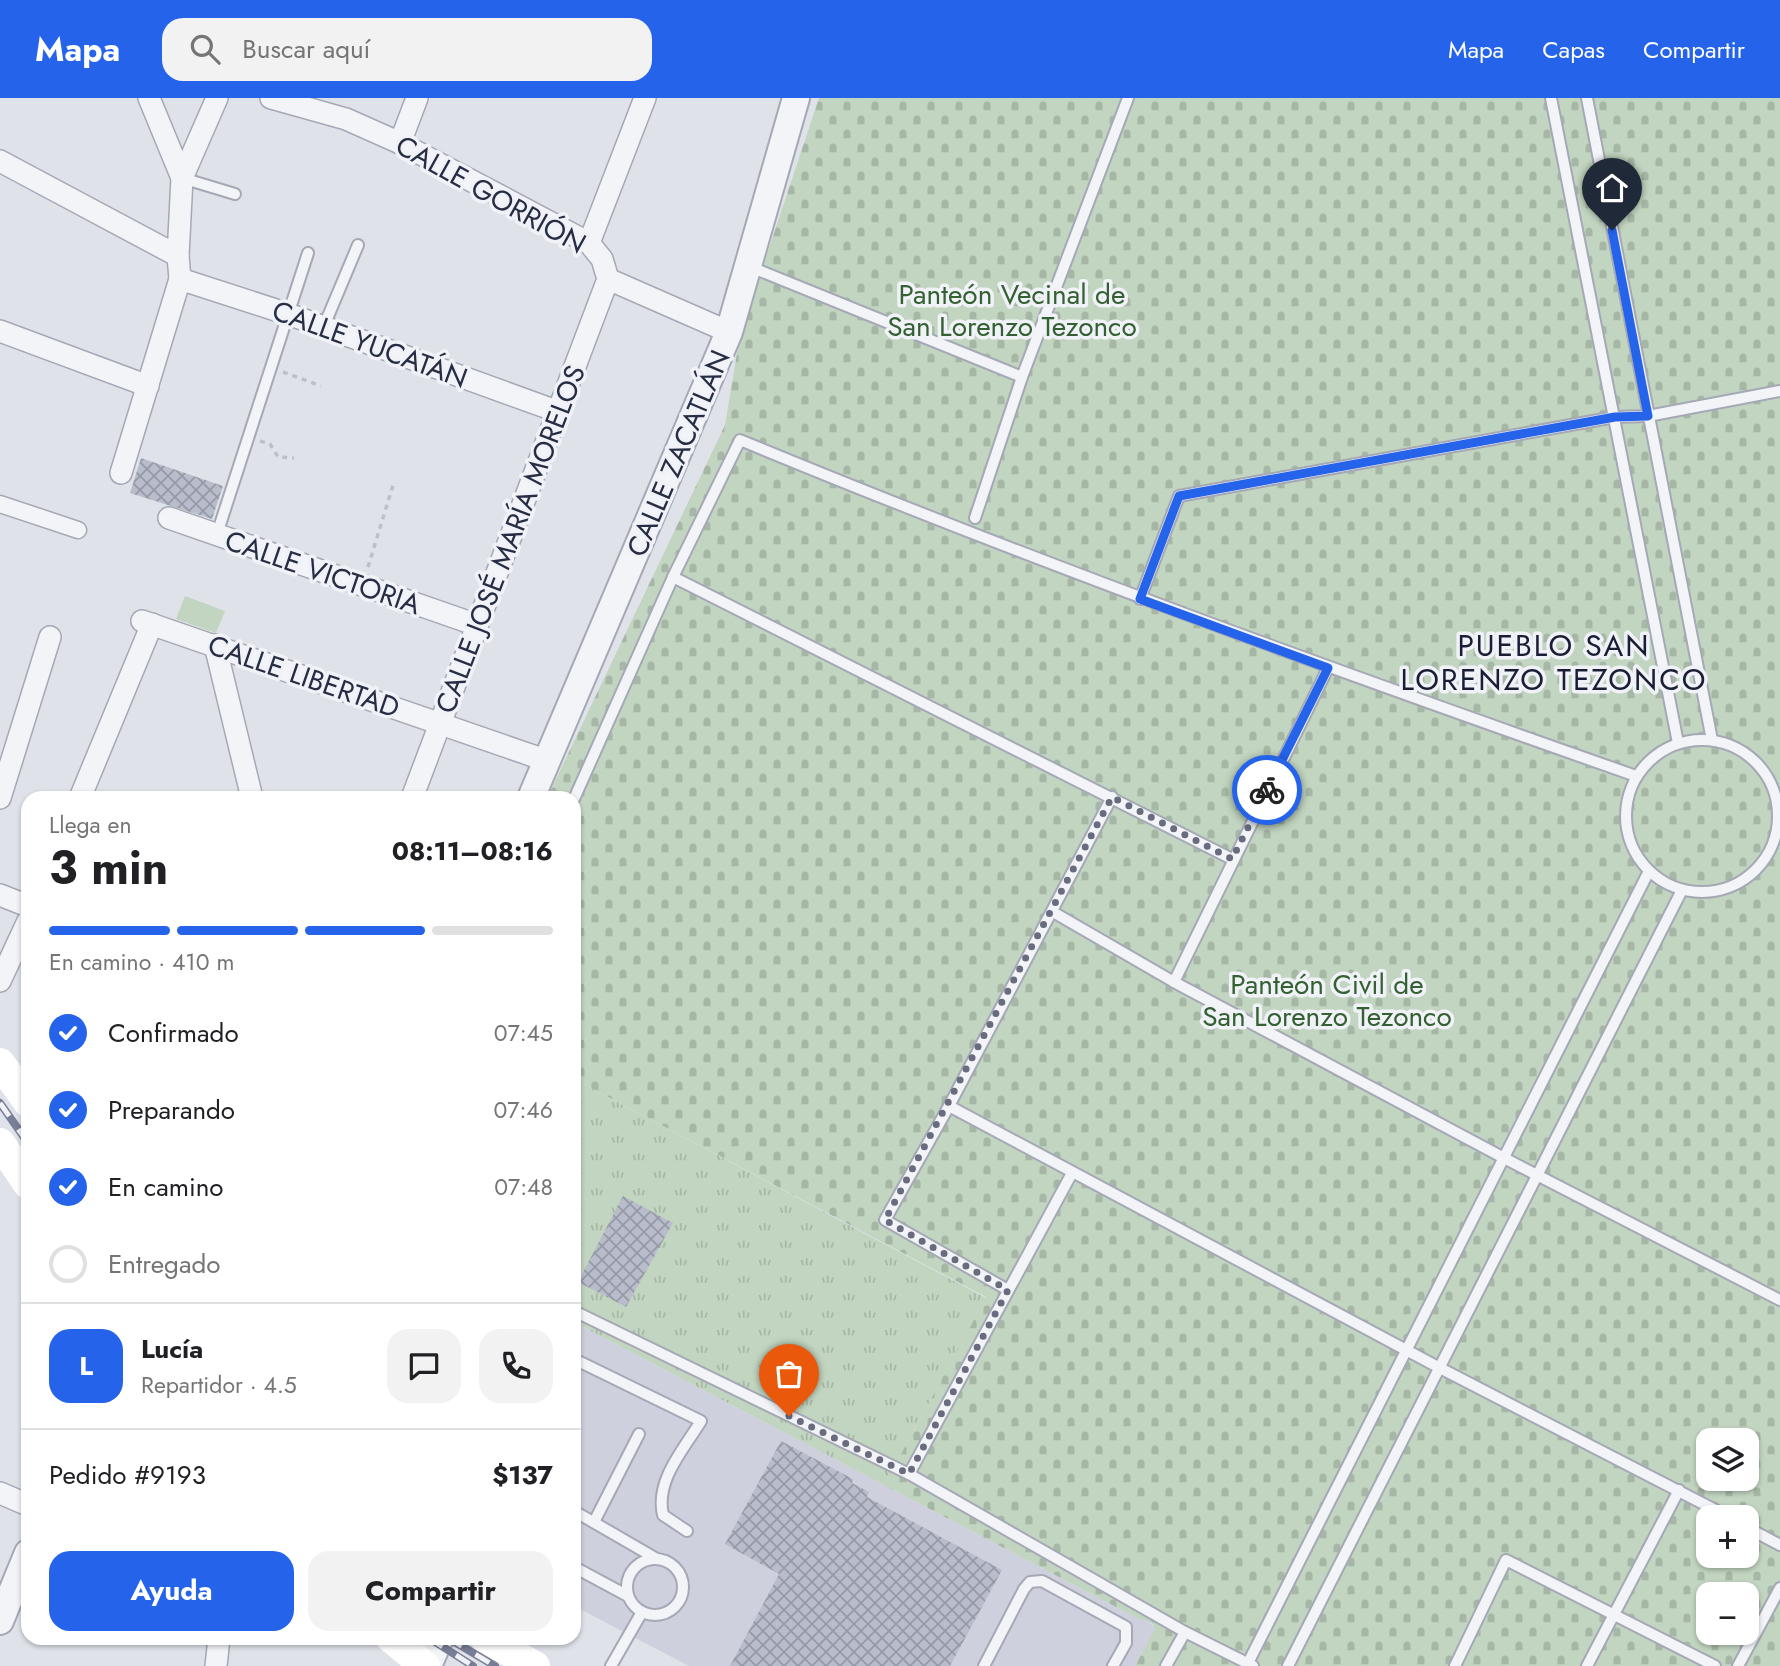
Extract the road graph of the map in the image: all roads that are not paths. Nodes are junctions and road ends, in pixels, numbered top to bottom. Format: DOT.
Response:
graph roads {
  1 [pos="149,98"];
  2 [pos="217,98"];
  3 [pos="271,98"];
  4 [pos="417,98"];
  5 [pos="645,98"];
  6 [pos="796,98"];
  7 [pos="1128,98"];
  8 [pos="1551,98"];
  9 [pos="1587,98"];
  10 [pos="400,143"];
  11 [pos="0,161"];
  12 [pos="182,178"];
  13 [pos="235,194"];
  14 [pos="589,243"];
  15 [pos="358,245"];
  16 [pos="308,253"];
  17 [pos="178,256"];
  18 [pos="748,266"];
  19 [pos="180,279"];
  20 [pos="608,279"];
  21 [pos="288,314"];
  22 [pos="324,326"];
  23 [pos="0,331"];
  24 [pos="729,332"];
  25 [pos="1022,377"];
  26 [pos="148,386"];
  27 [pos="1780,391"];
  28 [pos="559,412"];
  29 [pos="1648,416"];
  30 [pos="1615,417"];
  31 [pos="121,473"];
  32 [pos="0,504"];
  33 [pos="169,518"];
  34 [pos="975,519"];
  35 [pos="78,530"];
  36 [pos="217,534"];
  37 [pos="673,578"];
  38 [pos="1140,599"];
  39 [pos="477,625"];
  40 [pos="50,637"];
  41 [pos="215,645"];
  42 [pos="1328,668"];
  43 [pos="440,723"];
  44 [pos="1712,740"];
  45 [pos="1678,743"];
  46 [pos="545,760"];
  47 [pos="1636,776"];
  48 [pos="1776,782"];
  49 [pos="83,791"];
  50 [pos="250,791"];
  51 [pos="415,791"];
  52 [pos="534,791"];
  53 [pos="578,791"];
  54 [pos="1112,797"];
  55 [pos="0,798"];
  56 [pos="1779,812"];
  57 [pos="1777,842"];
  58 [pos="1232,859"];
  59 [pos="1649,871"];
  60 [pos="1682,890"];
  61 [pos="0,895"];
  62 [pos="21,903"];
  63 [pos="1053,912"];
  64 [pos="21,936"];
  65 [pos="0,981"];
  66 [pos="1174,982"];
  67 [pos="0,1063"];
  68 [pos="21,1092"];
  69 [pos="949,1105"];
  70 [pos="0,1143"];
  71 [pos="1504,1158"];
  72 [pos="1072,1173"];
  73 [pos="21,1174"];
  74 [pos="1538,1174"];
  75 [pos="1008,1290"];
  76 [pos="1780,1300"];
  77 [pos="581,1314"];
  78 [pos="1407,1349"];
  79 [pos="581,1362"];
  80 [pos="1438,1367"];
  81 [pos="639,1434"];
  82 [pos="909,1474"];
  83 [pos="1679,1490"];
  84 [pos="0,1493"];
  85 [pos="21,1502"];
  86 [pos="1706,1505"];
  87 [pos="581,1515"];
  88 [pos="594,1522"];
  89 [pos="687,1531"];
  90 [pos="1759,1534"];
  91 [pos="1780,1545"];
  92 [pos="657,1559"];
  93 [pos="21,1570"];
  94 [pos="581,1571"];
  95 [pos="1780,1588"];
  96 [pos="628,1595"];
  97 [pos="642,1612"];
  98 [pos="1615,1614"];
  99 [pos="0,1621"];
  100 [pos="1185,1632"];
  101 [pos="218,1645"];
  102 [pos="400,1645"];
  103 [pos="436,1645"];
  104 [pos="498,1645"];
  105 [pos="1250,1665"];
  106 [pos="216,1666"];
  107 [pos="426,1666"];
  108 [pos="535,1666"];
  109 [pos="611,1666"];
  110 [pos="984,1666"];
  111 [pos="1113,1666"];
  112 [pos="1166,1666"];
  113 [pos="1288,1666"];
  114 [pos="1455,1666"];
  115 [pos="1587,1666"];
  116 [pos="1715,1666"];
  117 [pos="1738,1666"];
  1 -- 12 [label="street"];
  2 -- 12 [label="street"];
  3 -- 10 [label="street, CALLE GORRIÓN"];
  4 -- 10 [label="street"];
  5 -- 14 [label="street"];
  6 -- 18 [label="street, CALLE ZACATLÁN"];
  7 -- 25 [label="lane"];
  8 -- 30 [label="lane"];
  9 -- 29 [label="lane"];
  10 -- 14 [label="street, CALLE GORRIÓN"];
  11 -- 17 [label="street"];
  12 -- 13 [label="lane"];
  12 -- 17 [label="street"];
  14 -- 20 [label="street, CALLE GORRIÓN"];
  15 -- 22 [label="lane"];
  16 -- 21 [label="lane"];
  17 -- 19 [label="street"];
  18 -- 24 [label="street, CALLE ZACATLÁN"];
  18 -- 25 [label="lane"];
  19 -- 21 [label="street, CALLE YUCATÁN"];
  19 -- 26 [label="street"];
  20 -- 24 [label="street, CALLE GORRIÓN"];
  20 -- 28 [label="street, CALLE JOSÉ MARÍA MORELOS"];
  21 -- 22 [label="street, CALLE YUCATÁN"];
  21 -- 36 [label="lane"];
  22 -- 28 [label="street, CALLE YUCATÁN"];
  23 -- 26 [label="street"];
  24 -- 46 [label="street, CALLE ZACATLÁN"];
  25 -- 34 [label="lane"];
  26 -- 31 [label="street"];
  27 -- 29 [label="lane"];
  28 -- 39 [label="street, CALLE JOSÉ MARÍA MORELOS"];
  29 -- 30 [label="lane"];
  29 -- 44 [label="lane"];
  30 -- 38 [label="lane"];
  30 -- 45 [label="lane"];
  32 -- 35 [label="street"];
  33 -- 36 [label="street, CALLE VICTORIA"];
  36 -- 39 [label="street, CALLE VICTORIA"];
  37 -- 38 [label="lane"];
  37 -- 53 [label="lane"];
  37 -- 54 [label="lane"];
  38 -- 42 [label="lane"];
  39 -- 43 [label="street, CALLE JOSÉ MARÍA MORELOS"];
  40 -- 55 [label="street"];
  41 -- 43 [label="street, CALLE LIBERTAD"];
  41 -- 49 [label="street, CALLE LIBERTAD"];
  41 -- 50 [label="street"];
  42 -- 47 [label="lane"];
  42 -- 58 [label="lane"];
  43 -- 46 [label="street, CALLE LIBERTAD"];
  43 -- 51 [label="street, CALLE JOSÉ MARÍA MORELOS"];
  44 -- 45 [label="lane"];
  44 -- 48 [label="lane"];
  45 -- 47 [label="lane"];
  46 -- 52 [label="street, CALLE ZACATLÁN"];
  47 -- 59 [label="lane"];
  48 -- 56 [label="lane"];
  54 -- 58 [label="lane"];
  54 -- 63 [label="lane"];
  56 -- 57 [label="lane"];
  57 -- 60 [label="lane"];
  58 -- 66 [label="lane"];
  59 -- 60 [label="lane"];
  59 -- 71 [label="lane"];
  60 -- 74 [label="lane"];
  61 -- 62 [label="street"];
  63 -- 66 [label="lane"];
  63 -- 69 [label="lane"];
  64 -- 65 [label="street"];
  66 -- 71 [label="lane"];
  67 -- 68 [label="main road"];
  69 -- 72 [label="lane"];
  69 -- 75 [label="lane"];
  70 -- 73 [label="main road"];
  71 -- 74 [label="lane"];
  71 -- 78 [label="lane"];
  72 -- 75 [label="lane"];
  72 -- 78 [label="lane"];
  74 -- 76 [label="lane"];
  74 -- 80 [label="lane"];
  75 -- 82 [label="lane"];
  77 -- 82 [label="lane"];
  78 -- 80 [label="lane"];
  78 -- 105 [label="lane"];
  79 -- 89 [label="lane"];
  80 -- 83 [label="lane"];
  80 -- 113 [label="lane"];
  81 -- 88 [label="lane"];
  82 -- 100 [label="lane"];
  83 -- 86 [label="lane"];
  83 -- 98 [label="lane"];
  84 -- 85 [label="street"];
  87 -- 88 [label="lane"];
  88 -- 92 [label="lane"];
  90 -- 91 [label="lane"];
  92 -- 96 [label="lane"];
  92 -- 97 [label="lane"];
  93 -- 99 [label="street"];
  94 -- 96 [label="lane"];
  95 -- 117 [label="lane"];
  96 -- 97 [label="lane"];
  97 -- 109 [label="lane"];
  98 -- 114 [label="lane"];
  98 -- 115 [label="lane"];
  98 -- 116 [label="lane"];
  100 -- 105 [label="lane"];
  100 -- 112 [label="lane"];
  101 -- 106 [label="street"];
  102 -- 107 [label="main road"];
  103 -- 107 [label="street"];
  104 -- 108 [label="main road"];
  110 -- 111 [label="lane"];
}
